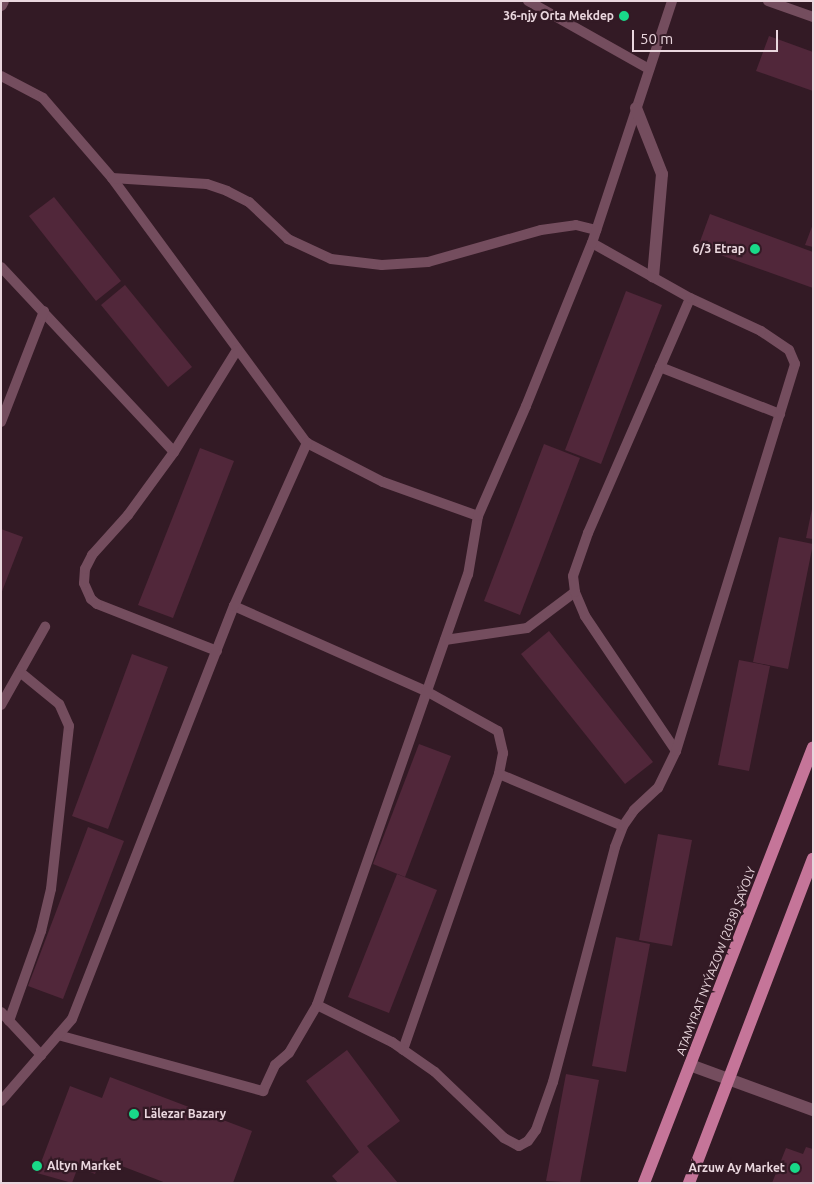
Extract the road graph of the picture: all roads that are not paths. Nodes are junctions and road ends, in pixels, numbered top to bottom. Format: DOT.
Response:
graph roads {
  1 [pos="528,1"];
  2 [pos="672,1"];
  3 [pos="768,1"];
  4 [pos="789,5"];
  5 [pos="813,17"];
  6 [pos="649,69"];
  7 [pos="1,76"];
  8 [pos="636,108"];
  9 [pos="112,178"];
  10 [pos="596,230"];
  11 [pos="592,243"];
  12 [pos="1,267"];
  13 [pos="653,277"];
  14 [pos="690,298"];
  15 [pos="44,311"];
  16 [pos="237,350"];
  17 [pos="660,367"];
  18 [pos="780,414"];
  19 [pos="1,422"];
  20 [pos="307,443"];
  21 [pos="174,452"];
  22 [pos="478,516"];
  23 [pos="575,592"];
  24 [pos="234,606"];
  25 [pos="45,627"];
  26 [pos="445,640"];
  27 [pos="217,651"];
  28 [pos="20,672"];
  29 [pos="426,691"];
  30 [pos="1,705"];
  31 [pos="813,748"];
  32 [pos="676,751"];
  33 [pos="499,774"];
  34 [pos="623,826"];
  35 [pos="813,858"];
  36 [pos="317,1005"];
  37 [pos="1,1012"];
  38 [pos="8,1021"];
  39 [pos="58,1035"];
  40 [pos="403,1050"];
  41 [pos="41,1055"];
  42 [pos="690,1065"];
  43 [pos="729,1079"];
  44 [pos="1,1100"];
  45 [pos="813,1110"];
  46 [pos="634,1183"];
  47 [pos="644,1183"];
  48 [pos="689,1183"];
  1 -- 6 [label="lane"];
  2 -- 6 [label="lane"];
  3 -- 4 [label="lane"];
  4 -- 5 [label="lane"];
  6 -- 8 [label="lane"];
  7 -- 9 [label="lane"];
  8 -- 10 [label="lane"];
  8 -- 13 [label="street"];
  9 -- 10 [label="lane"];
  9 -- 16 [label="lane"];
  10 -- 11 [label="lane"];
  11 -- 13 [label="lane"];
  11 -- 22 [label="lane"];
  12 -- 15 [label="lane"];
  13 -- 14 [label="lane"];
  14 -- 17 [label="lane"];
  14 -- 18 [label="lane"];
  15 -- 19 [label="lane"];
  15 -- 21 [label="lane"];
  16 -- 20 [label="lane"];
  16 -- 21 [label="lane"];
  17 -- 18 [label="lane"];
  17 -- 23 [label="lane"];
  18 -- 32 [label="lane"];
  20 -- 22 [label="lane"];
  20 -- 24 [label="lane"];
  21 -- 27 [label="lane"];
  22 -- 26 [label="lane"];
  23 -- 26 [label="lane"];
  23 -- 32 [label="lane"];
  24 -- 27 [label="lane"];
  24 -- 29 [label="lane"];
  25 -- 28 [label="lane"];
  26 -- 29 [label="lane"];
  27 -- 39 [label="lane"];
  28 -- 30 [label="lane"];
  28 -- 38 [label="lane"];
  29 -- 33 [label="lane"];
  29 -- 36 [label="lane"];
  31 -- 42 [label="main road, ATAMYRAT NYÝAZOW (2038) ŞAÝOLY"];
  32 -- 34 [label="lane"];
  33 -- 34 [label="lane"];
  33 -- 40 [label="lane"];
  34 -- 40 [label="lane"];
  35 -- 43 [label="main road"];
  36 -- 39 [label="lane"];
  36 -- 40 [label="lane"];
  37 -- 38 [label="lane"];
  38 -- 41 [label="lane"];
  39 -- 41 [label="lane"];
  41 -- 44 [label="lane"];
  42 -- 43 [label="street"];
  42 -- 46 [label="main road"];
  42 -- 47 [label="main road, ATAMYRAT NYÝAZOW (2038) ŞAÝOLY"];
  43 -- 45 [label="street"];
  43 -- 48 [label="main road"];
}
